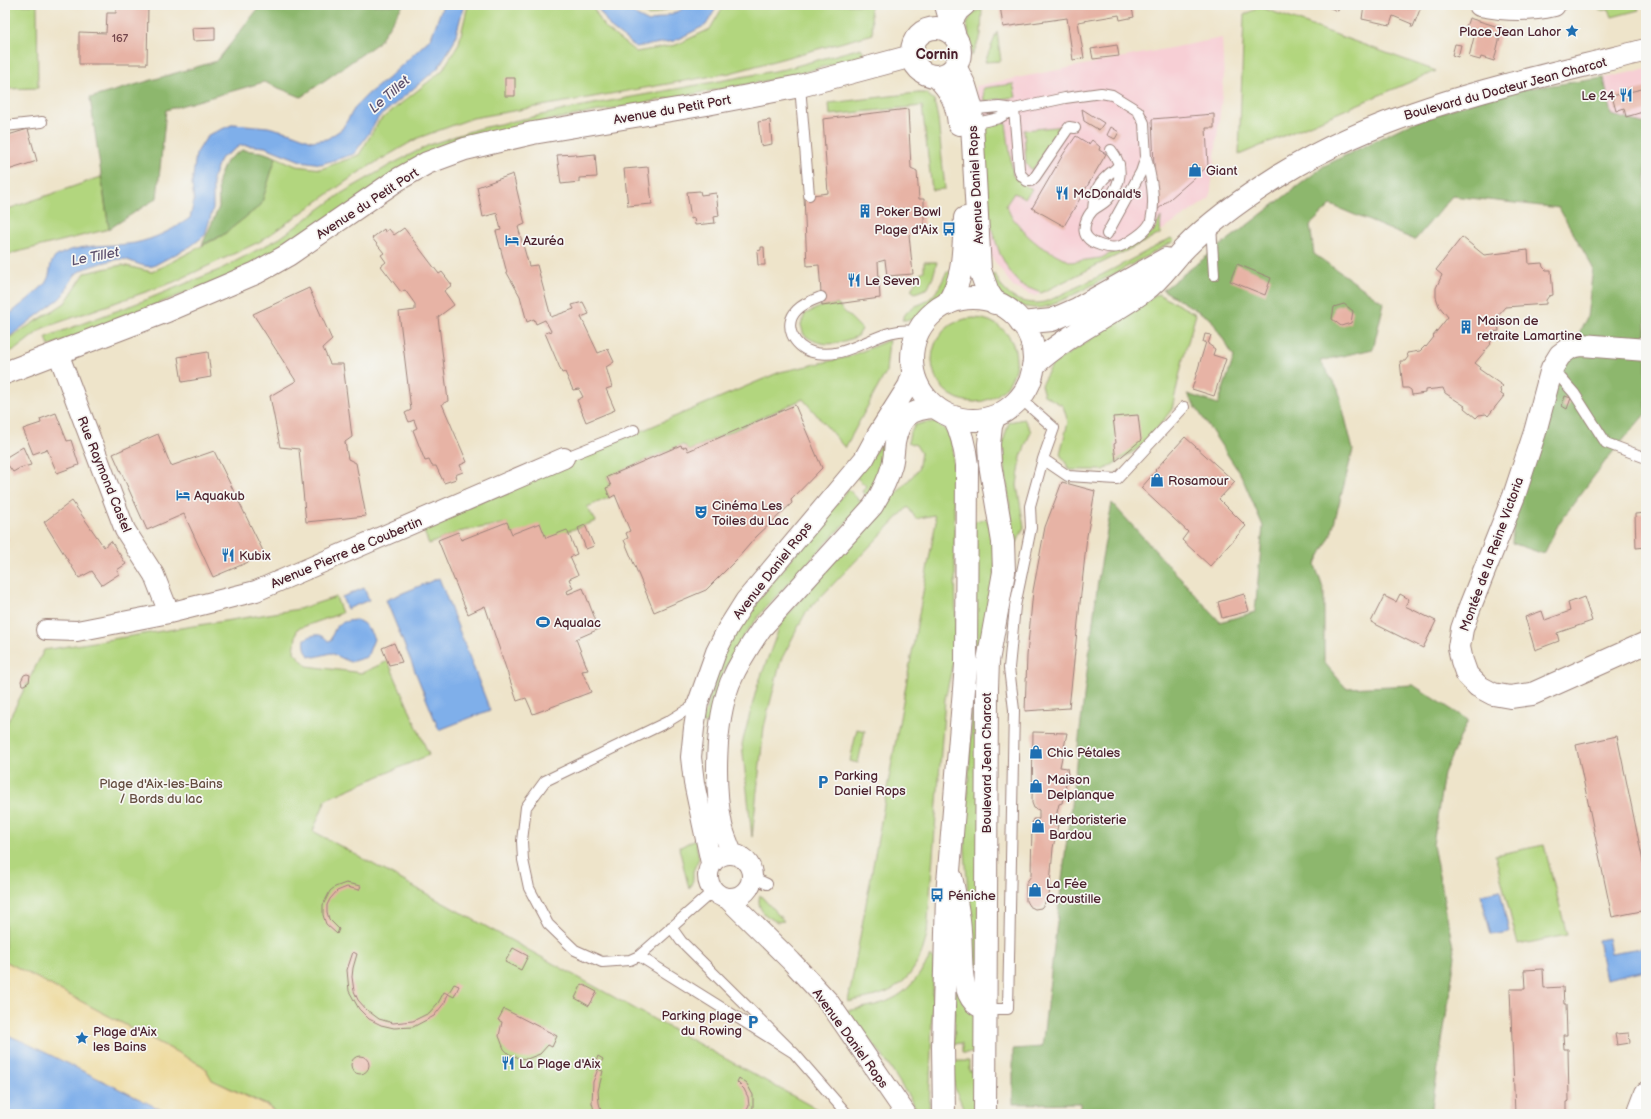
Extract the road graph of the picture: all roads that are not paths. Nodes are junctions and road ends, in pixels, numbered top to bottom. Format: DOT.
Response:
graph roads {
  1 [pos="936,5"];
  2 [pos="964,5"];
  3 [pos="1480,5"];
  4 [pos="1554,5"];
  5 [pos="950,22"];
  6 [pos="924,31"];
  7 [pos="1646,50"];
  8 [pos="912,56"];
  9 [pos="955,66"];
  10 [pos="936,76"];
  11 [pos="800,86"];
  12 [pos="970,106"];
  13 [pos="1014,110"];
  14 [pos="42,122"];
  15 [pos="5,126"];
  16 [pos="971,127"];
  17 [pos="1075,128"];
  18 [pos="1111,150"];
  19 [pos="1146,157"];
  20 [pos="1119,164"];
  21 [pos="809,195"];
  22 [pos="1092,210"];
  23 [pos="1212,225"];
  24 [pos="1107,234"];
  25 [pos="1184,248"];
  26 [pos="1214,275"];
  27 [pos="821,297"];
  28 [pos="995,303"];
  29 [pos="947,304"];
  30 [pos="1021,323"];
  31 [pos="918,332"];
  32 [pos="1646,350"];
  33 [pos="58,352"];
  34 [pos="1033,366"];
  35 [pos="1552,368"];
  36 [pos="913,372"];
  37 [pos="5,373"];
  38 [pos="1020,398"];
  39 [pos="1184,406"];
  40 [pos="945,413"];
  41 [pos="995,416"];
  42 [pos="634,430"];
  43 [pos="564,458"];
  44 [pos="1646,458"];
  45 [pos="1043,459"];
  46 [pos="169,613"];
  47 [pos="46,630"];
  48 [pos="1646,643"];
  49 [pos="698,703"];
  50 [pos="732,854"];
  51 [pos="711,864"];
  52 [pos="949,867"];
  53 [pos="720,894"];
  54 [pos="670,927"];
  55 [pos="634,958"];
  56 [pos="984,1009"];
  57 [pos="794,1053"];
  58 [pos="943,1085"];
  59 [pos="1646,1093"];
  60 [pos="905,1113"];
  61 [pos="847,1114"];
  62 [pos="944,1114"];
  63 [pos="956,1114"];
  64 [pos="985,1114"];
  65 [pos="1638,1114"];
  1 -- 6 [label="main road"];
  2 -- 5 [label="main road"];
  3 -- 4 [label="main road"];
  5 -- 6 [label="main road"];
  5 -- 9 [label="main road"];
  6 -- 8 [label="main road"];
  7 -- 23 [label="main road, Boulevard du Docteur Jean Charcot"];
  8 -- 10 [label="main road"];
  8 -- 11 [label="main road, Avenue du Petit Port"];
  9 -- 10 [label="main road"];
  9 -- 12 [label="main road, Avenue Daniel Rops"];
  10 -- 29 [label="main road"];
  11 -- 21 [label="lane"];
  11 -- 33 [label="main road, Avenue du Petit Port"];
  12 -- 13 [label="lane"];
  12 -- 16 [label="main road, Avenue Daniel Rops"];
  13 -- 16 [label="lane"];
  13 -- 17 [label="lane"];
  13 -- 19 [label="lane"];
  14 -- 15 [label="lane"];
  16 -- 28 [label="main road, Avenue Daniel Rops"];
  18 -- 20 [label="lane"];
  19 -- 22 [label="lane"];
  19 -- 24 [label="lane"];
  20 -- 22 [label="lane"];
  20 -- 22 [label="lane"];
  23 -- 25 [label="main road, Boulevard du Docteur Jean Charcot"];
  23 -- 26 [label="lane"];
  25 -- 30 [label="main road, Boulevard du Docteur Jean Charcot"];
  25 -- 34 [label="main road, Boulevard du Docteur Jean Charcot"];
  27 -- 31 [label="lane"];
  28 -- 29 [label="main road"];
  28 -- 30 [label="main road"];
  29 -- 31 [label="main road"];
  30 -- 34 [label="main road"];
  31 -- 36 [label="main road"];
  32 -- 35 [label="main road, Montée de la Reine Victoria"];
  33 -- 37 [label="main road, Avenue du Petit Port"];
  33 -- 46 [label="street, Rue Raymond Castel"];
  34 -- 38 [label="main road"];
  35 -- 44 [label="lane"];
  35 -- 48 [label="main road, Montée de la Reine Victoria"];
  36 -- 40 [label="main road"];
  36 -- 49 [label="street, Avenue Daniel Rops"];
  38 -- 41 [label="main road"];
  38 -- 45 [label="lane"];
  39 -- 45 [label="lane"];
  40 -- 41 [label="main road"];
  40 -- 50 [label="street"];
  40 -- 52 [label="main road, Boulevard Jean Charcot"];
  41 -- 56 [label="main road, Boulevard Jean Charcot"];
  42 -- 43 [label="lane, Avenue Pierre de Coubertin"];
  43 -- 46 [label="street, Avenue Pierre de Coubertin"];
  45 -- 56 [label="lane"];
  46 -- 47 [label="street, Avenue Pierre de Coubertin"];
  49 -- 51 [label="street, Avenue Daniel Rops"];
  49 -- 55 [label="lane"];
  50 -- 51 [label="street"];
  50 -- 53 [label="street"];
  51 -- 53 [label="street"];
  52 -- 56 [label="street"];
  52 -- 58 [label="main road, Boulevard Jean Charcot"];
  53 -- 54 [label="lane"];
  53 -- 60 [label="street, Avenue Daniel Rops"];
  54 -- 55 [label="lane"];
  54 -- 57 [label="lane"];
  55 -- 57 [label="lane"];
  56 -- 64 [label="main road, Boulevard Jean Charcot"];
  57 -- 61 [label="lane"];
  58 -- 62 [label="main road, Boulevard Jean Charcot"];
  58 -- 63 [label="street"];
  59 -- 65 [label="main road"];
}
